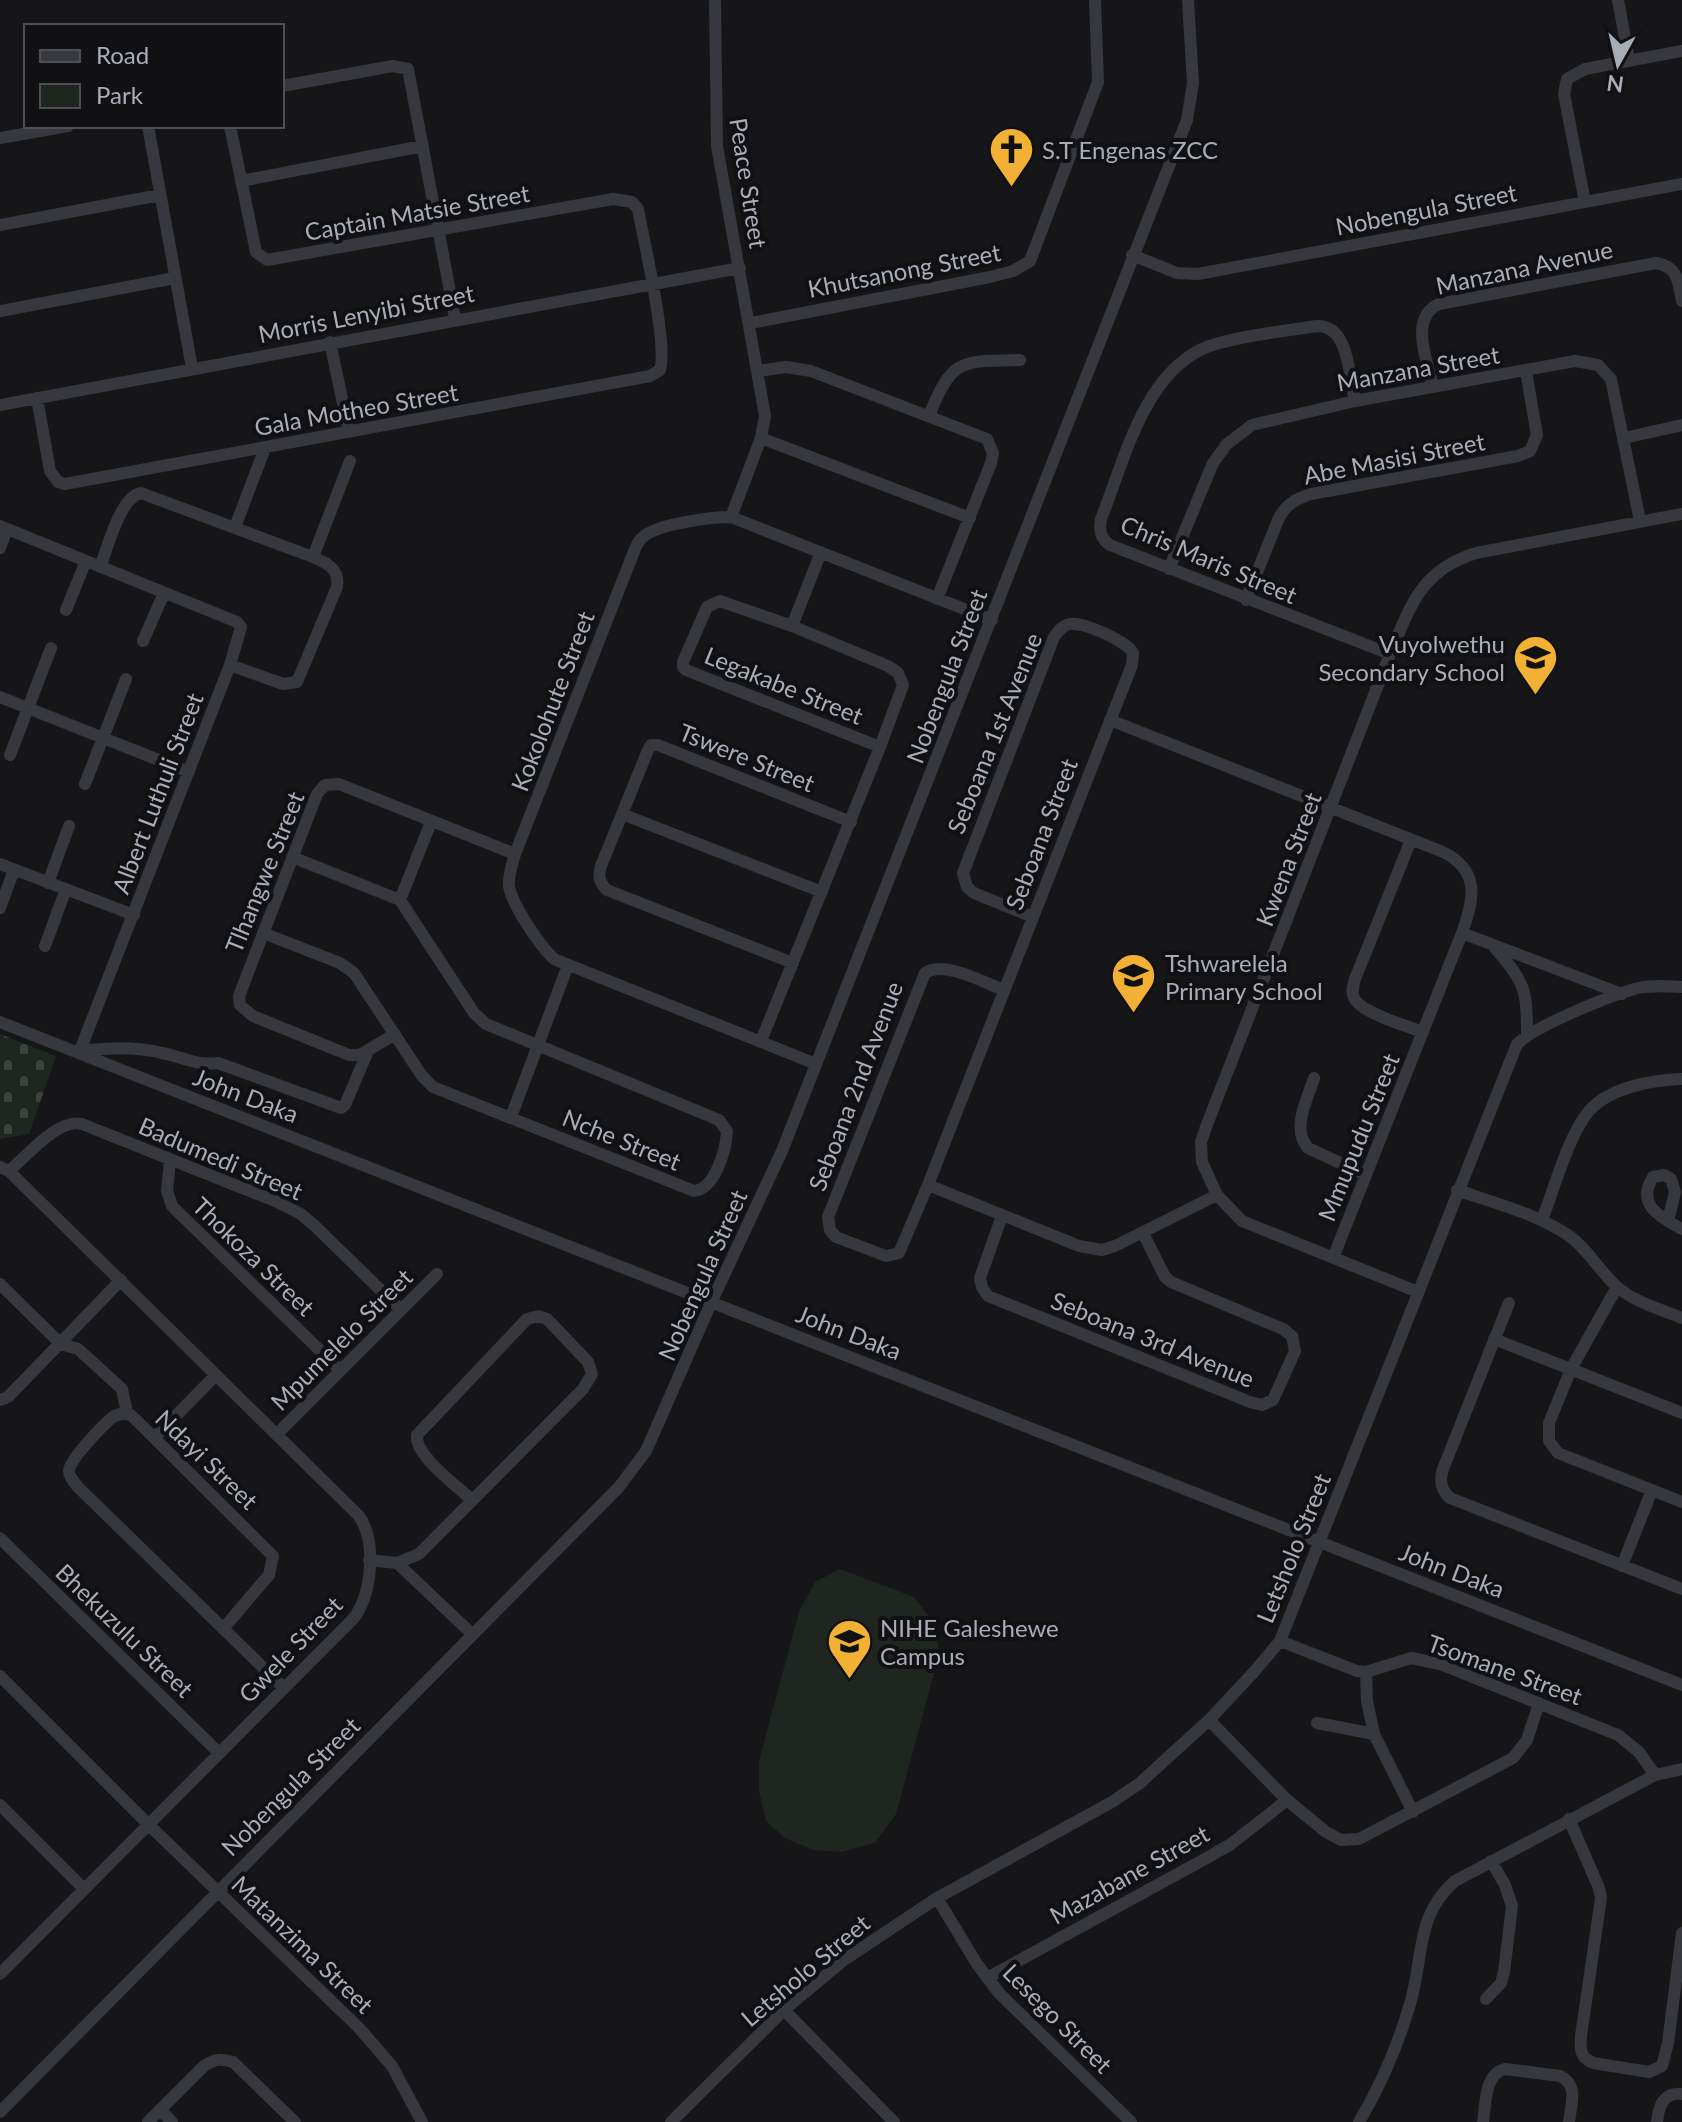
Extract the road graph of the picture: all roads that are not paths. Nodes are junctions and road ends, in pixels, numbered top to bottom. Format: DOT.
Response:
graph roads {
  1 [pos="715,0"];
  2 [pos="1095,0"];
  3 [pos="1188,0"];
  4 [pos="1618,0"];
  5 [pos="1682,51"];
  6 [pos="1629,60"];
  7 [pos="284,86"];
  8 [pos="57,128"];
  9 [pos="148,128"];
  10 [pos="230,128"];
  11 [pos="0,138"];
  12 [pos="423,146"];
  13 [pos="241,181"];
  14 [pos="1682,184"];
  15 [pos="160,195"];
  16 [pos="1585,202"];
  17 [pos="0,225"];
  18 [pos="440,232"];
  19 [pos="1132,255"];
  20 [pos="740,268"];
  21 [pos="175,278"];
  22 [pos="651,284"];
  23 [pos="1682,301"];
  24 [pos="0,311"];
  25 [pos="455,318"];
  26 [pos="751,323"];
  27 [pos="330,342"];
  28 [pos="1020,360"];
  29 [pos="192,368"];
  30 [pos="758,371"];
  31 [pos="1526,371"];
  32 [pos="1433,387"];
  33 [pos="37,398"];
  34 [pos="1355,401"];
  35 [pos="0,405"];
  36 [pos="929,416"];
  37 [pos="1682,425"];
  38 [pos="349,432"];
  39 [pos="761,438"];
  40 [pos="1624,438"];
  41 [pos="265,448"];
  42 [pos="350,461"];
  43 [pos="1682,514"];
  44 [pos="731,517"];
  45 [pos="970,518"];
  46 [pos="1640,521"];
  47 [pos="235,527"];
  48 [pos="4,528"];
  49 [pos="0,548"];
  50 [pos="821,552"];
  51 [pos="313,557"];
  52 [pos="86,561"];
  53 [pos="100,567"];
  54 [pos="1169,569"];
  55 [pos="164,593"];
  56 [pos="937,599"];
  57 [pos="1246,600"];
  58 [pos="66,610"];
  59 [pos="992,620"];
  60 [pos="792,626"];
  61 [pos="143,641"];
  62 [pos="51,648"];
  63 [pos="1390,654"];
  64 [pos="230,665"];
  65 [pos="126,679"];
  66 [pos="0,697"];
  67 [pos="28,708"];
  68 [pos="1110,720"];
  69 [pos="102,738"];
  70 [pos="880,747"];
  71 [pos="10,755"];
  72 [pos="189,772"];
  73 [pos="85,784"];
  74 [pos="1331,808"];
  75 [pos="622,814"];
  76 [pos="431,822"];
  77 [pos="851,822"];
  78 [pos="69,826"];
  79 [pos="1411,840"];
  80 [pos="515,854"];
  81 [pos="292,857"];
  82 [pos="0,864"];
  83 [pos="14,870"];
  84 [pos="48,883"];
  85 [pos="66,889"];
  86 [pos="822,892"];
  87 [pos="400,900"];
  88 [pos="0,908"];
  89 [pos="134,915"];
  90 [pos="1033,917"];
  91 [pos="263,933"];
  92 [pos="1462,933"];
  93 [pos="1492,944"];
  94 [pos="45,946"];
  95 [pos="793,963"];
  96 [pos="568,965"];
  97 [pos="1682,987"];
  98 [pos="1004,990"];
  99 [pos="1622,994"];
  100 [pos="0,1022"];
  101 [pos="1423,1032"];
  102 [pos="395,1034"];
  103 [pos="1527,1035"];
  104 [pos="761,1041"];
  105 [pos="538,1046"];
  106 [pos="368,1051"];
  107 [pos="79,1052"];
  108 [pos="816,1064"];
  109 [pos="1314,1078"];
  110 [pos="1682,1079"];
  111 [pos="511,1117"];
  112 [pos="170,1160"];
  113 [pos="5,1169"];
  114 [pos="1366,1175"];
  115 [pos="928,1185"];
  116 [pos="1457,1190"];
  117 [pos="1217,1195"];
  118 [pos="1002,1216"];
  119 [pos="1542,1220"];
  120 [pos="1668,1221"];
  121 [pos="1682,1229"];
  122 [pos="1143,1233"];
  123 [pos="893,1256"];
  124 [pos="1333,1258"];
  125 [pos="437,1274"];
  126 [pos="121,1280"];
  127 [pos="0,1284"];
  128 [pos="1617,1287"];
  129 [pos="1418,1292"];
  130 [pos="711,1303"];
  131 [pos="1509,1303"];
  132 [pos="401,1310"];
  133 [pos="1682,1318"];
  134 [pos="1494,1339"];
  135 [pos="61,1344"];
  136 [pos="1571,1369"];
  137 [pos="340,1370"];
  138 [pos="216,1375"];
  139 [pos="0,1400"];
  140 [pos="127,1413"];
  141 [pos="1682,1413"];
  142 [pos="277,1434"];
  143 [pos="155,1437"];
  144 [pos="1652,1490"];
  145 [pos="472,1500"];
  146 [pos="1682,1502"];
  147 [pos="0,1538"];
  148 [pos="1319,1542"];
  149 [pos="369,1560"];
  150 [pos="397,1563"];
  151 [pos="1622,1566"];
  152 [pos="1682,1589"];
  153 [pos="223,1629"];
  154 [pos="471,1633"];
  155 [pos="1280,1641"];
  156 [pos="1366,1672"];
  157 [pos="0,1676"];
  158 [pos="1682,1685"];
  159 [pos="283,1687"];
  160 [pos="1539,1703"];
  161 [pos="1209,1720"];
  162 [pos="1317,1723"];
  163 [pos="1374,1734"];
  164 [pos="219,1753"];
  165 [pos="1682,1769"];
  166 [pos="1655,1775"];
  167 [pos="1287,1800"];
  168 [pos="0,1805"];
  169 [pos="1413,1812"];
  170 [pos="1569,1819"];
  171 [pos="149,1825"];
  172 [pos="1491,1861"];
  173 [pos="84,1889"];
  174 [pos="217,1891"];
  175 [pos="937,1898"];
  176 [pos="1682,1933"];
  177 [pos="0,1974"];
  178 [pos="987,1978"];
  179 [pos="1486,1999"];
  180 [pos="784,2010"];
  181 [pos="1682,2094"];
  182 [pos="160,2110"];
  183 [pos="0,2112"];
  184 [pos="148,2122"];
  185 [pos="172,2122"];
  186 [pos="295,2122"];
  187 [pos="422,2122"];
  188 [pos="671,2122"];
  189 [pos="894,2122"];
  190 [pos="1131,2122"];
  191 [pos="1359,2122"];
  192 [pos="1483,2122"];
  193 [pos="1569,2122"];
  194 [pos="1657,2122"];
  1 -- 20 [label="street, Peace Street"];
  2 -- 26 [label="street, Khutsanong Street"];
  3 -- 19 [label="street, Nobengula Street"];
  4 -- 6 [label="street"];
  5 -- 6 [label="street"];
  6 -- 16 [label="street"];
  7 -- 12 [label="street"];
  8 -- 11 [label="street"];
  9 -- 15 [label="street"];
  10 -- 13 [label="street, Captain Matsie Street"];
  12 -- 13 [label="street"];
  12 -- 18 [label="street"];
  13 -- 18 [label="street, Captain Matsie Street"];
  14 -- 16 [label="street, Nobengula Street"];
  15 -- 17 [label="street"];
  15 -- 21 [label="street"];
  16 -- 19 [label="street, Nobengula Street"];
  18 -- 22 [label="street, Captain Matsie Street"];
  18 -- 25 [label="street"];
  19 -- 59 [label="street, Nobengula Street"];
  20 -- 22 [label="street, Morris Lenyibi Street"];
  20 -- 26 [label="street, Peace Street"];
  21 -- 24 [label="street"];
  21 -- 29 [label="street"];
  22 -- 25 [label="street, Morris Lenyibi Street"];
  22 -- 38 [label="street, Gala Motheo Street"];
  23 -- 32 [label="street, Manzana Avenue"];
  25 -- 27 [label="street, Morris Lenyibi Street"];
  26 -- 30 [label="street, Peace Street"];
  27 -- 29 [label="street, Morris Lenyibi Street"];
  27 -- 38 [label="street"];
  28 -- 36 [label="street"];
  29 -- 33 [label="street, Morris Lenyibi Street"];
  30 -- 36 [label="street"];
  30 -- 39 [label="street, Peace Street"];
  31 -- 32 [label="street, Manzana Street"];
  31 -- 40 [label="street, Manzana Street"];
  31 -- 57 [label="street, Abe Masisi Street"];
  32 -- 34 [label="street, Manzana Street"];
  33 -- 35 [label="street, Morris Lenyibi Street"];
  33 -- 41 [label="street, Gala Motheo Street"];
  34 -- 54 [label="street, Manzana Street"];
  34 -- 54 [label="street, Chris Maris Street"];
  36 -- 45 [label="street"];
  37 -- 40 [label="street"];
  38 -- 41 [label="street, Gala Motheo Street"];
  39 -- 44 [label="street, Peace Street"];
  39 -- 45 [label="street"];
  40 -- 46 [label="street, Manzana Street"];
  41 -- 47 [label="street"];
  42 -- 51 [label="street"];
  43 -- 46 [label="street, Kwena Street"];
  44 -- 50 [label="street, Kokolohute Street"];
  44 -- 80 [label="street, Kokolohute Street"];
  45 -- 56 [label="street"];
  46 -- 63 [label="street, Kwena Street"];
  47 -- 51 [label="street"];
  47 -- 53 [label="street"];
  48 -- 49 [label="street, Albert Luthuli Street"];
  48 -- 52 [label="street, Albert Luthuli Street"];
  50 -- 56 [label="street, Kokolohute Street"];
  50 -- 60 [label="street"];
  51 -- 64 [label="street"];
  52 -- 53 [label="street, Albert Luthuli Street"];
  52 -- 58 [label="street"];
  53 -- 55 [label="street, Albert Luthuli Street"];
  54 -- 57 [label="street, Chris Maris Street"];
  55 -- 61 [label="street"];
  55 -- 64 [label="street, Albert Luthuli Street"];
  56 -- 59 [label="street, Kokolohute Street"];
  57 -- 63 [label="street, Chris Maris Street"];
  59 -- 108 [label="street, Nobengula Street"];
  60 -- 70 [label="street, Legakabe Street"];
  60 -- 70 [label="street, Legakabe Street"];
  62 -- 67 [label="street"];
  63 -- 74 [label="street, Kwena Street"];
  64 -- 72 [label="street, Albert Luthuli Street"];
  65 -- 69 [label="street"];
  66 -- 67 [label="street"];
  67 -- 69 [label="street"];
  67 -- 71 [label="street"];
  68 -- 74 [label="street"];
  68 -- 90 [label="street, Seboana Street"];
  68 -- 90 [label="street, Seboana 1st Avenue"];
  69 -- 72 [label="street"];
  69 -- 73 [label="street"];
  70 -- 77 [label="street, Legakabe Street"];
  72 -- 89 [label="street, Albert Luthuli Street"];
  74 -- 79 [label="street, Mmupudu Street"];
  74 -- 117 [label="street, Kwena Street"];
  75 -- 77 [label="street, Tswere Street"];
  75 -- 86 [label="street"];
  75 -- 95 [label="street, Tswere Street"];
  76 -- 80 [label="street, Tlhangwe Street"];
  76 -- 81 [label="street, Tlhangwe Street"];
  76 -- 87 [label="street"];
  77 -- 86 [label="street, Legakabe Street"];
  78 -- 84 [label="street"];
  79 -- 92 [label="street, Mmupudu Street"];
  79 -- 101 [label="street, Mmupudu Street"];
  80 -- 96 [label="street, Kokolohute Street"];
  81 -- 87 [label="street"];
  81 -- 91 [label="street, Tlhangwe Street"];
  82 -- 83 [label="street"];
  83 -- 84 [label="street"];
  83 -- 88 [label="street"];
  84 -- 85 [label="street"];
  85 -- 89 [label="street"];
  85 -- 94 [label="street"];
  86 -- 95 [label="street, Legakabe Street"];
  87 -- 105 [label="street, Nche Street"];
  89 -- 107 [label="street, Albert Luthuli Street"];
  90 -- 98 [label="street, Seboana Street"];
  91 -- 102 [label="street, Nche Street"];
  91 -- 106 [label="street, Tlhangwe Street"];
  92 -- 93 [label="street"];
  92 -- 101 [label="street, Mmupudu Street"];
  93 -- 99 [label="street"];
  93 -- 103 [label="street"];
  95 -- 104 [label="street, Legakabe Street"];
  96 -- 104 [label="street, Kokolohute Street"];
  96 -- 105 [label="street"];
  97 -- 99 [label="street"];
  98 -- 115 [label="street, Seboana Street"];
  98 -- 123 [label="street, Seboana 2nd Avenue"];
  99 -- 103 [label="street"];
  100 -- 107 [label="street, John Daka"];
  101 -- 114 [label="street, Mmupudu Street"];
  102 -- 106 [label="street"];
  102 -- 111 [label="street, Nche Street"];
  103 -- 116 [label="street, Letsholo Street"];
  104 -- 108 [label="street, Kokolohute Street"];
  105 -- 111 [label="street"];
  105 -- 111 [label="street, Nche Street"];
  106 -- 107 [label="street"];
  107 -- 130 [label="street, John Daka"];
  108 -- 130 [label="street, Nobengula Street"];
  109 -- 114 [label="street"];
  110 -- 119 [label="street"];
  112 -- 113 [label="street, Badumedi Street"];
  112 -- 132 [label="street, Badumedi Street"];
  112 -- 137 [label="street, Thokoza Street"];
  113 -- 126 [label="street, Gwele Street"];
  114 -- 124 [label="street, Mmupudu Street"];
  115 -- 118 [label="street"];
  115 -- 123 [label="street, Seboana Street"];
  116 -- 119 [label="street"];
  116 -- 129 [label="street, Letsholo Street"];
  117 -- 122 [label="street"];
  117 -- 124 [label="street, Kwena Street"];
  118 -- 122 [label="street"];
  118 -- 122 [label="street, Seboana 3rd Avenue"];
  119 -- 128 [label="street"];
  120 -- 121 [label="street"];
  124 -- 129 [label="street, Kwena Street"];
  125 -- 132 [label="street, Mpumelelo Street"];
  126 -- 135 [label="street"];
  126 -- 138 [label="street, Gwele Street"];
  127 -- 135 [label="street"];
  128 -- 133 [label="street"];
  128 -- 136 [label="street"];
  129 -- 148 [label="street, Letsholo Street"];
  130 -- 148 [label="street, John Daka"];
  130 -- 154 [label="street, Nobengula Street"];
  131 -- 134 [label="street"];
  132 -- 137 [label="street, Mpumelelo Street"];
  134 -- 136 [label="street"];
  134 -- 151 [label="street"];
  135 -- 139 [label="street"];
  135 -- 140 [label="street"];
  136 -- 141 [label="street"];
  136 -- 144 [label="street"];
  137 -- 142 [label="street, Mpumelelo Street"];
  138 -- 142 [label="street, Gwele Street"];
  138 -- 143 [label="street"];
  140 -- 143 [label="street, Ndayi Street"];
  140 -- 153 [label="street, Ndayi Street"];
  142 -- 149 [label="street, Gwele Street"];
  143 -- 153 [label="street, Ndayi Street"];
  144 -- 146 [label="street"];
  144 -- 151 [label="street"];
  145 -- 145 [label="street"];
  145 -- 150 [label="street"];
  147 -- 164 [label="street, Bhekuzulu Street"];
  148 -- 155 [label="street, Letsholo Street"];
  148 -- 158 [label="street, John Daka"];
  149 -- 150 [label="street"];
  149 -- 159 [label="street, Gwele Street"];
  150 -- 154 [label="street"];
  151 -- 152 [label="street"];
  153 -- 159 [label="street, Ndayi Street"];
  154 -- 174 [label="street, Nobengula Street"];
  155 -- 156 [label="street"];
  155 -- 161 [label="street, Letsholo Street"];
  156 -- 160 [label="street, Tsomane Street"];
  156 -- 163 [label="street"];
  157 -- 171 [label="street, Matanzima Street"];
  159 -- 164 [label="street, Gwele Street"];
  160 -- 166 [label="street, Tsomane Street"];
  160 -- 169 [label="street"];
  161 -- 167 [label="street"];
  161 -- 175 [label="street, Letsholo Street"];
  162 -- 163 [label="street"];
  163 -- 169 [label="street"];
  164 -- 171 [label="street, Gwele Street"];
  165 -- 166 [label="street"];
  166 -- 170 [label="street"];
  167 -- 169 [label="street"];
  167 -- 178 [label="street, Mazabane Street"];
  168 -- 173 [label="street"];
  170 -- 172 [label="street"];
  170 -- 176 [label="street"];
  171 -- 173 [label="street, Gwele Street"];
  171 -- 174 [label="street, Matanzima Street"];
  172 -- 179 [label="street"];
  172 -- 191 [label="street"];
  173 -- 177 [label="street, Gwele Street"];
  174 -- 183 [label="street, Nobengula Street"];
  174 -- 187 [label="street, Matanzima Street"];
  175 -- 178 [label="street, Lesego Street"];
  175 -- 180 [label="street, Letsholo Street"];
  178 -- 190 [label="street, Lesego Street"];
  180 -- 188 [label="street, Letsholo Street"];
  180 -- 189 [label="street"];
  181 -- 194 [label="street"];
  182 -- 184 [label="street"];
  182 -- 185 [label="street"];
  182 -- 186 [label="street"];
  192 -- 193 [label="street"];
}
